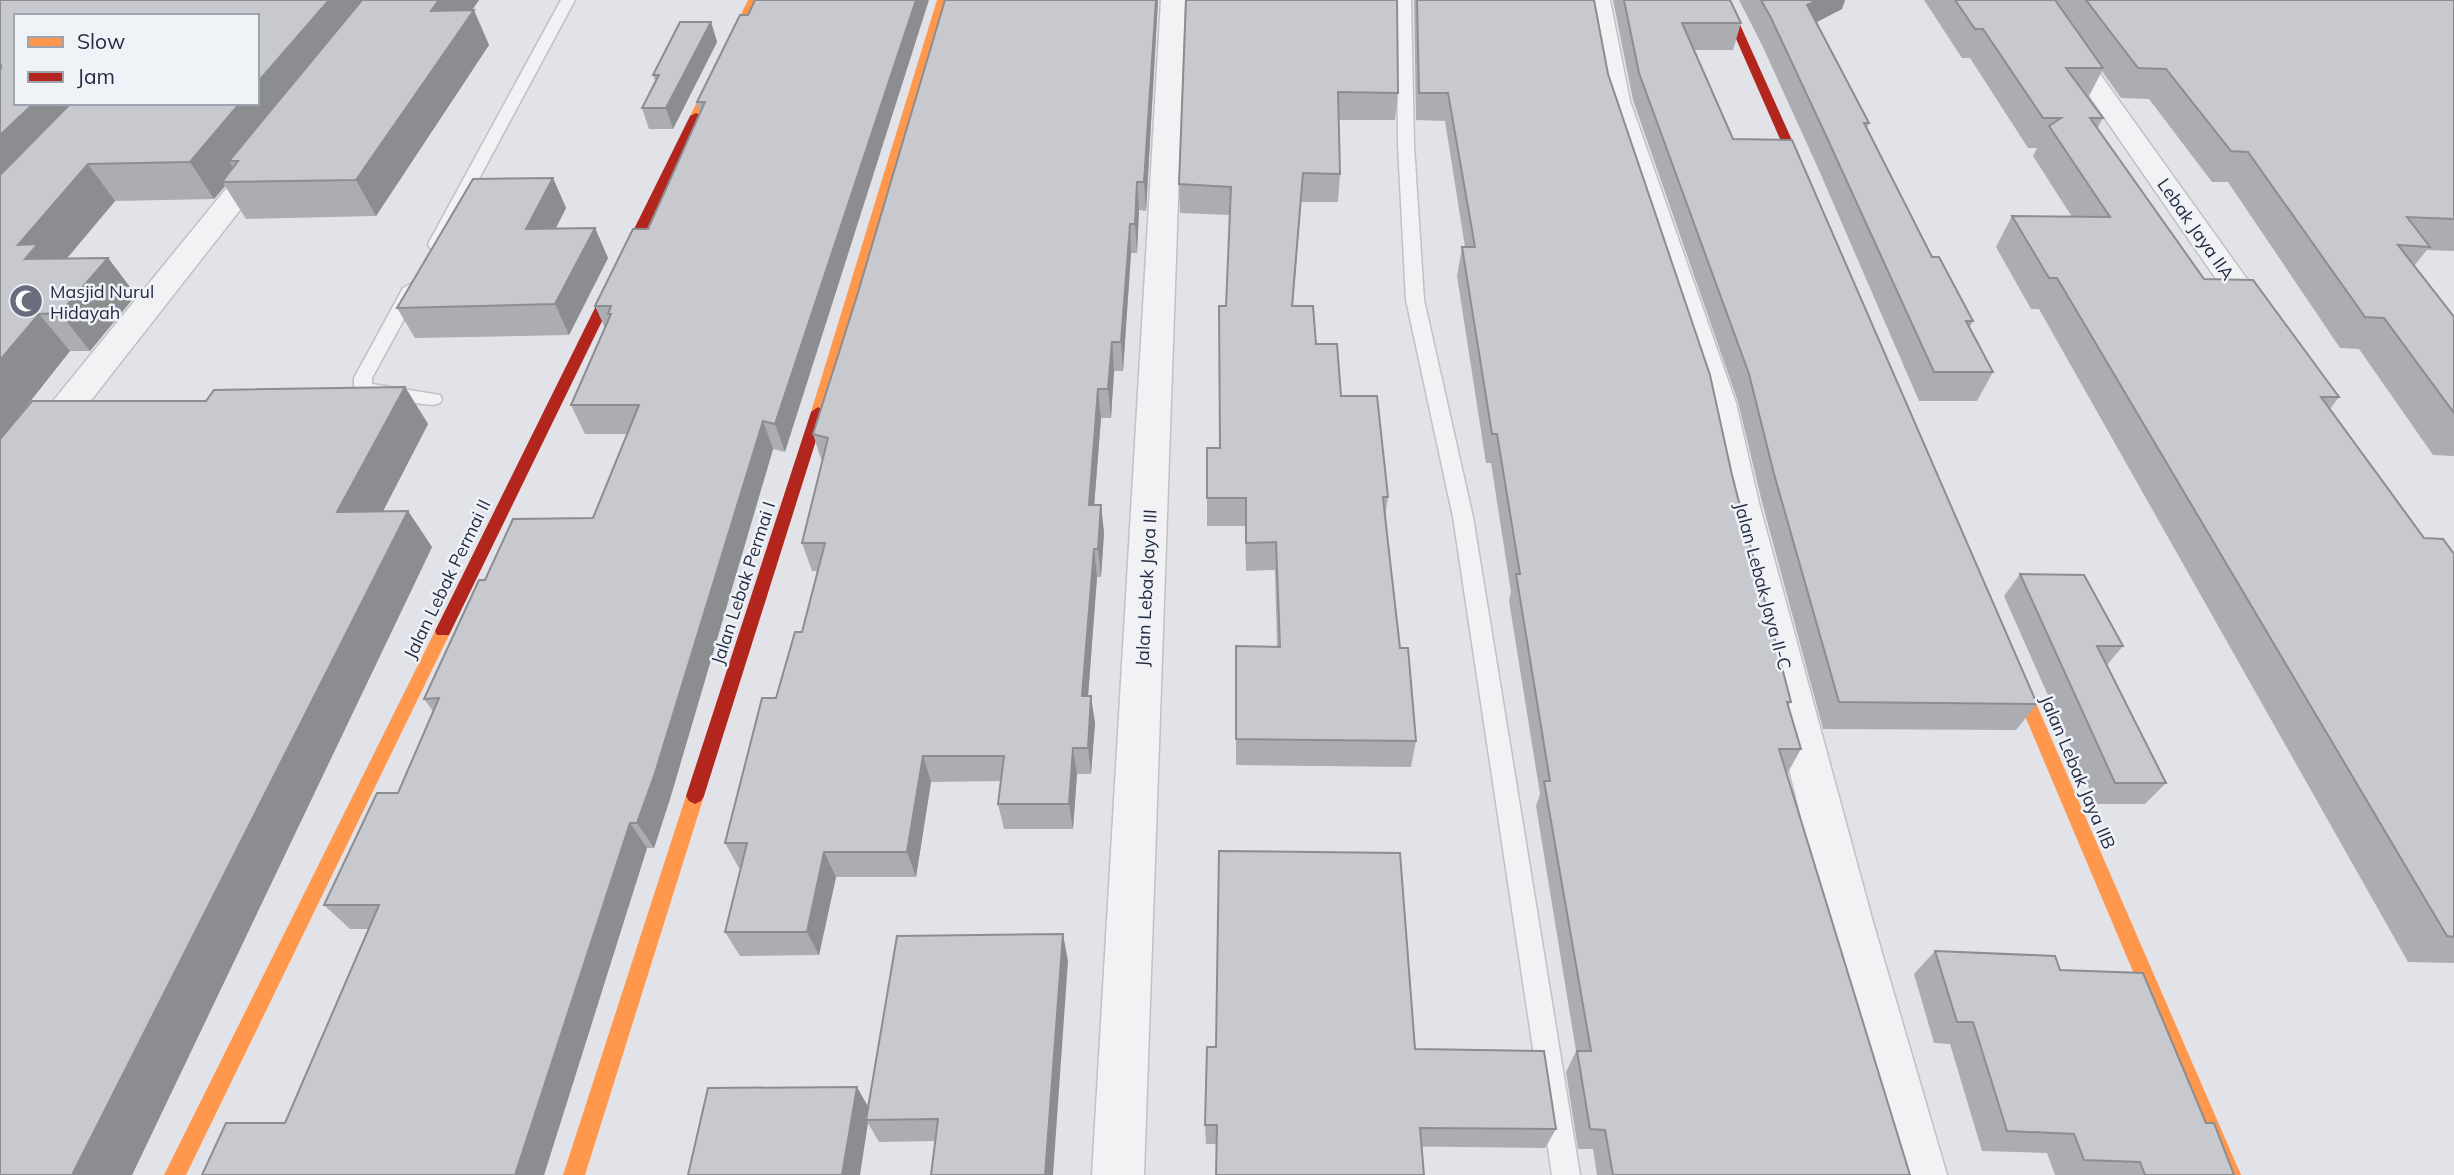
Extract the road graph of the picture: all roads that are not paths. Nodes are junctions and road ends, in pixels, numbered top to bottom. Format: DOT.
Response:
graph roads {
  1 [pos="568,0"];
  2 [pos="753,0"];
  3 [pos="942,0"];
  4 [pos="1173,0"];
  5 [pos="1404,0"];
  6 [pos="1598,0"];
  7 [pos="1724,0"];
  8 [pos="2035,0"];
  9 [pos="288,131"];
  10 [pos="1812,199"];
  11 [pos="2277,343"];
  12 [pos="433,399"];
  13 [pos="0,491"];
  14 [pos="2003,646"];
  15 [pos="175,1175"];
  16 [pos="574,1175"];
  17 [pos="1118,1175"];
  18 [pos="1566,1175"];
  19 [pos="1920,1175"];
  20 [pos="2230,1175"];
  1 -- 12 [label="lane"];
  2 -- 15 [label="street, Jalan Lebak Permai II"];
  3 -- 16 [label="street, Jalan Lebak Permai I"];
  4 -- 17 [label="street, Jalan Lebak Jaya III"];
  5 -- 18 [label="lane"];
  6 -- 19 [label="street, Jalan Lebak Jaya II-C"];
  7 -- 10 [label="street"];
  8 -- 11 [label="street, Lebak Jaya IIA"];
  9 -- 13 [label="street"];
  14 -- 20 [label="street, Jalan Lebak Jaya IIB"];
}
